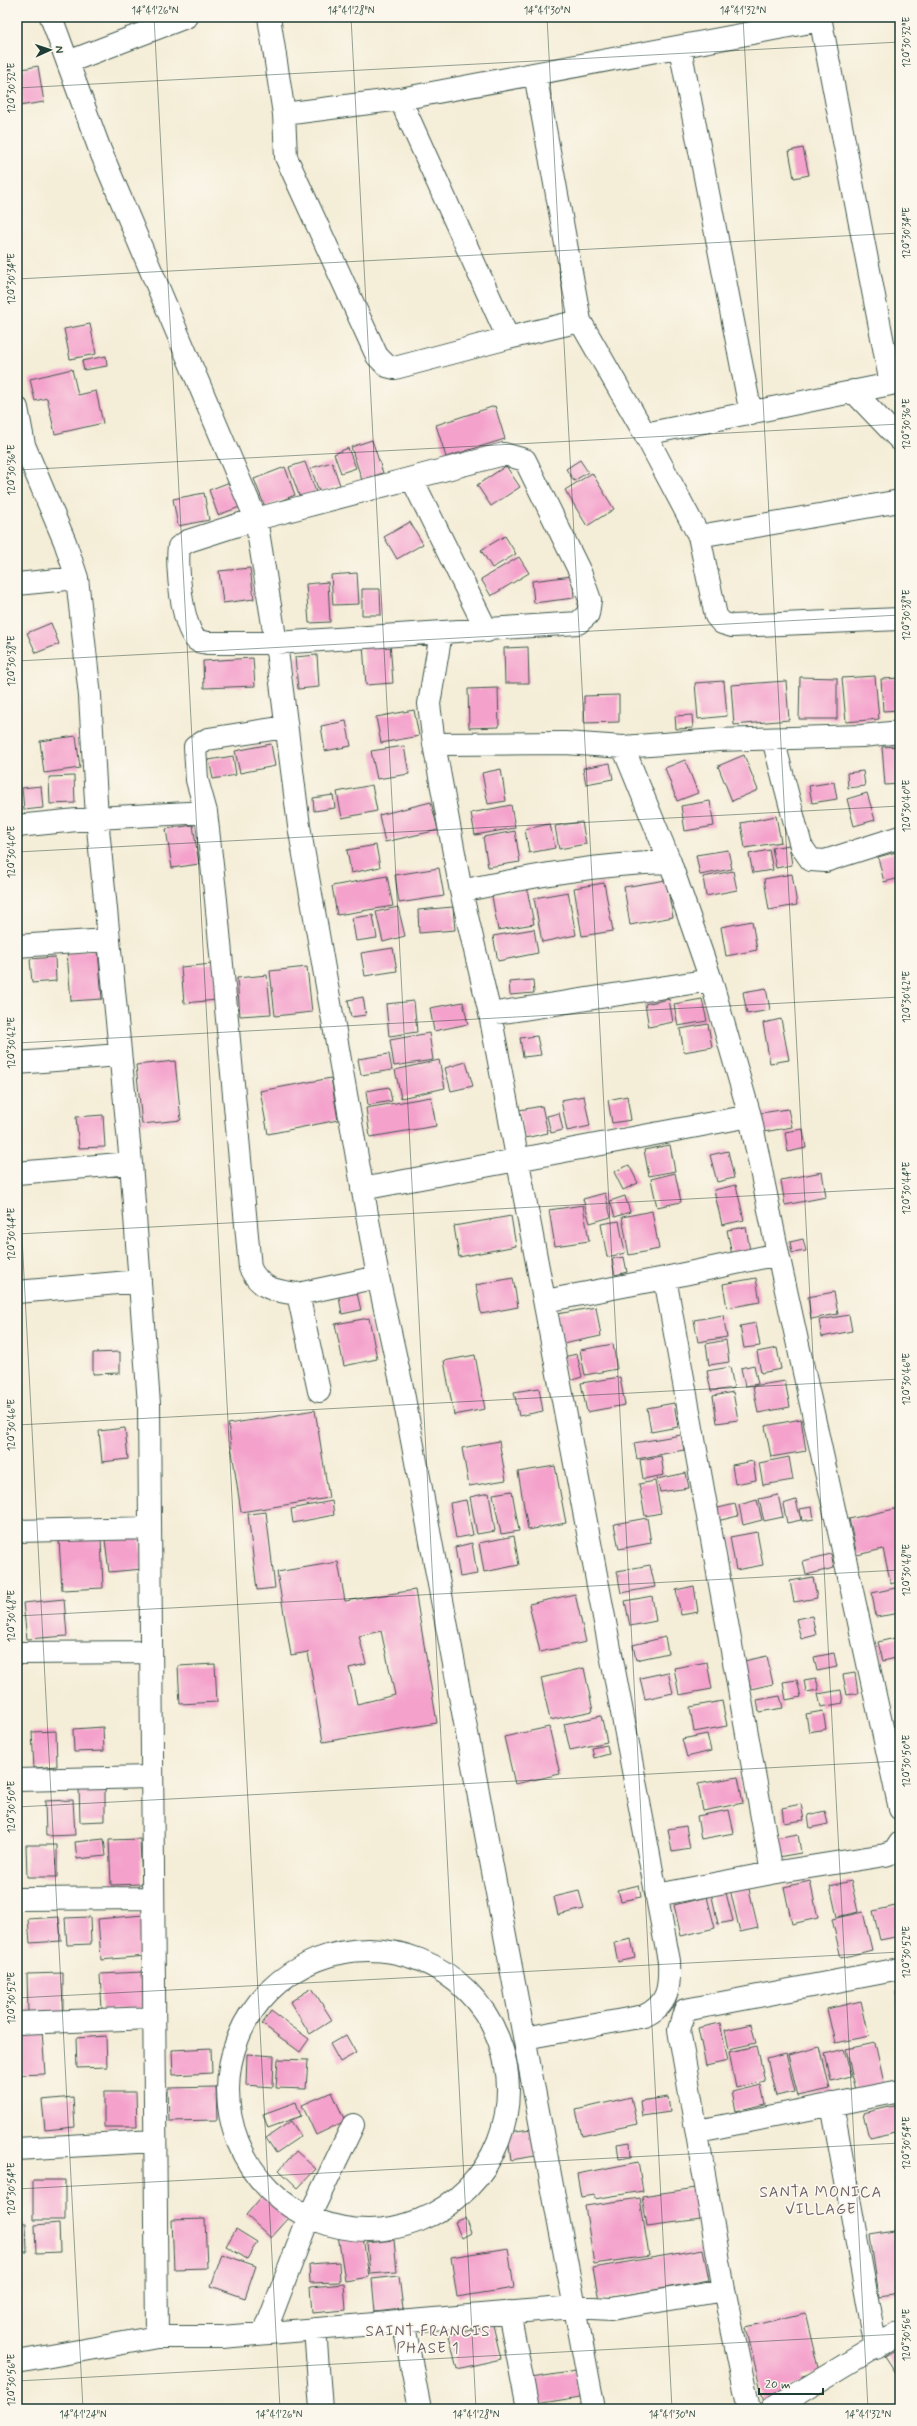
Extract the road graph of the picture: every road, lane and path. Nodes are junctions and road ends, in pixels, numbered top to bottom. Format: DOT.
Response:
graph roads {
  1 [pos="51,17"];
  2 [pos="186,17"];
  3 [pos="269,17"];
  4 [pos="821,18"];
  5 [pos="680,48"];
  6 [pos="68,62"];
  7 [pos="536,74"];
  8 [pos="400,99"];
  9 [pos="284,114"];
  10 [pos="580,321"];
  11 [pos="508,338"];
  12 [pos="895,383"];
  13 [pos="853,391"];
  14 [pos="17,408"];
  15 [pos="751,414"];
  16 [pos="645,434"];
  17 [pos="900,440"];
  18 [pos="20,446"];
  19 [pos="412,479"];
  20 [pos="900,501"];
  21 [pos="256,519"];
  22 [pos="699,536"];
  23 [pos="76,578"];
  24 [pos="17,584"];
  25 [pos="900,619"];
  26 [pos="487,630"];
  27 [pos="442,633"];
  28 [pos="276,643"];
  29 [pos="286,727"];
  30 [pos="900,732"];
  31 [pos="774,739"];
  32 [pos="434,744"];
  33 [pos="623,747"];
  34 [pos="206,812"];
  35 [pos="97,818"];
  36 [pos="17,826"];
  37 [pos="900,837"];
  38 [pos="670,862"];
  39 [pos="461,891"];
  40 [pos="108,940"];
  41 [pos="17,946"];
  42 [pos="711,980"];
  43 [pos="490,1014"];
  44 [pos="119,1054"];
  45 [pos="17,1062"];
  46 [pos="750,1116"];
  47 [pos="518,1160"];
  48 [pos="131,1163"];
  49 [pos="17,1173"];
  50 [pos="362,1189"];
  51 [pos="778,1254"];
  52 [pos="378,1277"];
  53 [pos="665,1278"];
  54 [pos="140,1281"];
  55 [pos="17,1292"];
  56 [pos="298,1294"];
  57 [pos="545,1301"];
  58 [pos="319,1391"];
  59 [pos="150,1528"];
  60 [pos="17,1531"];
  61 [pos="150,1652"];
  62 [pos="17,1653"];
  63 [pos="151,1777"];
  64 [pos="17,1780"];
  65 [pos="900,1809"];
  66 [pos="900,1843"];
  67 [pos="772,1873"];
  68 [pos="657,1895"];
  69 [pos="152,1898"];
  70 [pos="17,1899"];
  71 [pos="900,1969"];
  72 [pos="153,2018"];
  73 [pos="17,2022"];
  74 [pos="525,2038"];
  75 [pos="900,2091"];
  76 [pos="832,2104"];
  77 [pos="353,2125"];
  78 [pos="698,2131"];
  79 [pos="154,2141"];
  80 [pos="17,2149"];
  81 [pos="308,2219"];
  82 [pos="724,2290"];
  83 [pos="574,2307"];
  84 [pos="509,2312"];
  85 [pos="404,2321"];
  86 [pos="314,2329"];
  87 [pos="265,2332"];
  88 [pos="900,2332"];
  89 [pos="157,2337"];
  90 [pos="876,2348"];
  91 [pos="17,2362"];
  92 [pos="321,2409"];
  93 [pos="420,2409"];
  94 [pos="528,2409"];
  95 [pos="594,2409"];
  96 [pos="749,2409"];
  97 [pos="772,2409"];
  1 -- 6 [label="street"];
  2 -- 6 [label="street"];
  3 -- 9 [label="street"];
  4 -- 5 [label="street"];
  4 -- 12 [label="street"];
  5 -- 7 [label="street"];
  5 -- 15 [label="street"];
  6 -- 21 [label="street"];
  7 -- 8 [label="street"];
  7 -- 10 [label="street"];
  8 -- 9 [label="street"];
  8 -- 11 [label="street"];
  9 -- 11 [label="street"];
  10 -- 11 [label="street"];
  10 -- 16 [label="street"];
  12 -- 13 [label="street"];
  13 -- 15 [label="street"];
  13 -- 17 [label="street"];
  14 -- 18 [label="street"];
  15 -- 16 [label="street"];
  16 -- 22 [label="street"];
  18 -- 23 [label="street"];
  19 -- 21 [label="street"];
  19 -- 26 [label="street"];
  19 -- 26 [label="street"];
  20 -- 22 [label="street"];
  21 -- 28 [label="street"];
  21 -- 28 [label="street"];
  22 -- 25 [label="street"];
  23 -- 24 [label="street"];
  23 -- 35 [label="street"];
  26 -- 27 [label="street"];
  27 -- 28 [label="street"];
  27 -- 32 [label="street"];
  28 -- 29 [label="street"];
  29 -- 34 [label="street"];
  29 -- 50 [label="street"];
  30 -- 31 [label="street"];
  31 -- 33 [label="street"];
  31 -- 37 [label="street"];
  32 -- 33 [label="street"];
  32 -- 39 [label="street"];
  33 -- 38 [label="street"];
  34 -- 35 [label="street"];
  34 -- 56 [label="street"];
  35 -- 36 [label="street"];
  35 -- 40 [label="street"];
  38 -- 39 [label="street"];
  38 -- 42 [label="street"];
  39 -- 43 [label="street"];
  40 -- 41 [label="street"];
  40 -- 44 [label="street"];
  42 -- 43 [label="street"];
  42 -- 46 [label="street"];
  43 -- 47 [label="street"];
  44 -- 45 [label="street"];
  44 -- 48 [label="street"];
  46 -- 47 [label="street"];
  46 -- 51 [label="street"];
  47 -- 50 [label="street"];
  47 -- 57 [label="street"];
  48 -- 49 [label="street"];
  48 -- 54 [label="street"];
  50 -- 52 [label="street"];
  51 -- 53 [label="street"];
  51 -- 65 [label="street"];
  52 -- 56 [label="street"];
  52 -- 74 [label="street"];
  53 -- 57 [label="street"];
  53 -- 67 [label="street"];
  54 -- 55 [label="street"];
  54 -- 59 [label="street"];
  56 -- 58 [label="street"];
  57 -- 68 [label="street"];
  59 -- 60 [label="street"];
  59 -- 61 [label="street"];
  61 -- 62 [label="street"];
  61 -- 63 [label="street"];
  63 -- 64 [label="street"];
  63 -- 69 [label="street"];
  66 -- 67 [label="street"];
  67 -- 68 [label="street"];
  68 -- 74 [label="street"];
  69 -- 70 [label="street"];
  69 -- 72 [label="street"];
  71 -- 78 [label="street"];
  72 -- 73 [label="street"];
  72 -- 79 [label="street"];
  74 -- 83 [label="street"];
  75 -- 76 [label="street"];
  76 -- 78 [label="street"];
  76 -- 90 [label="street"];
  77 -- 81 [label="street"];
  78 -- 82 [label="street"];
  79 -- 80 [label="street"];
  79 -- 89 [label="street"];
  81 -- 81 [label="street"];
  81 -- 87 [label="street"];
  82 -- 83 [label="street"];
  82 -- 96 [label="street"];
  83 -- 84 [label="street"];
  83 -- 95 [label="street"];
  84 -- 85 [label="street"];
  84 -- 94 [label="street"];
  85 -- 86 [label="street"];
  85 -- 93 [label="street"];
  86 -- 87 [label="street"];
  86 -- 92 [label="street"];
  87 -- 89 [label="street"];
  88 -- 90 [label="street"];
  89 -- 91 [label="street"];
  90 -- 97 [label="street"];
}
